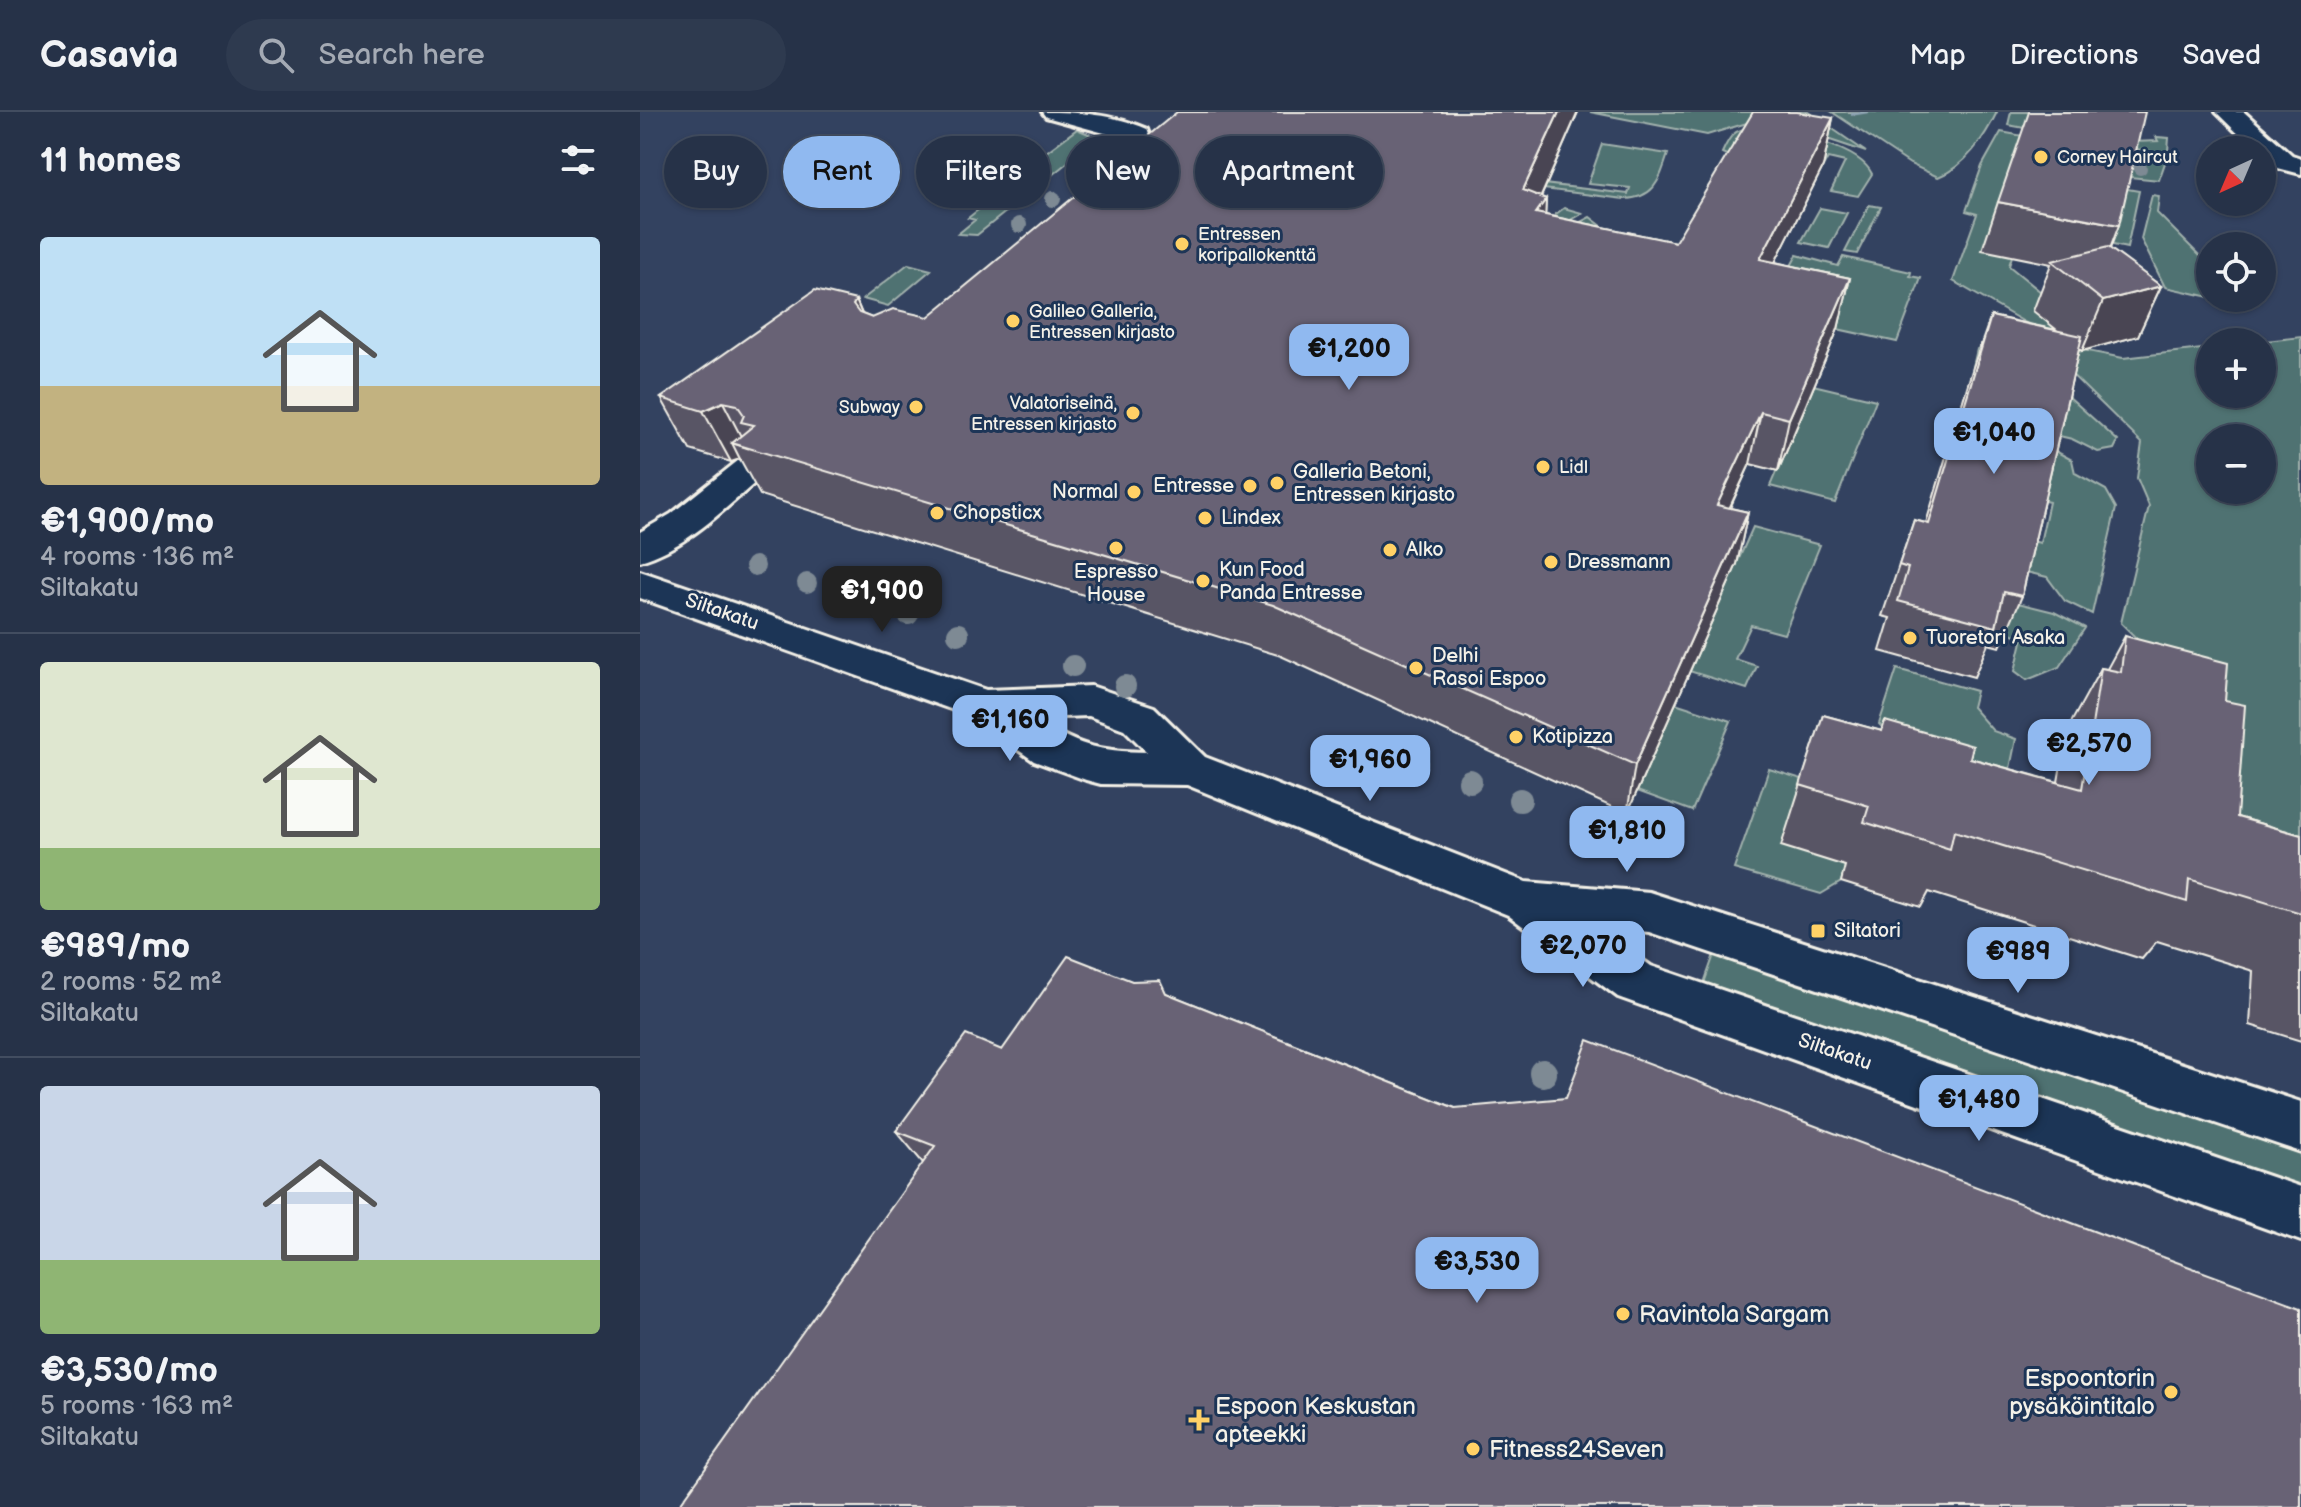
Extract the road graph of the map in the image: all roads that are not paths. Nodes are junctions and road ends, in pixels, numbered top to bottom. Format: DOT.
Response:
graph roads {
  1 [pos="1055,112"];
  2 [pos="2229,112"];
  3 [pos="1138,136"];
  4 [pos="2301,166"];
  5 [pos="751,468"];
  6 [pos="640,549"];
  7 [pos="640,584"];
  8 [pos="985,705"];
  9 [pos="1190,769"];
  10 [pos="1524,901"];
  11 [pos="2301,1127"];
  12 [pos="2301,1214"];
  1 -- 3 [label="street"];
  2 -- 4 [label="street"];
  5 -- 6 [label="street"];
  7 -- 8 [label="street, Siltakatu"];
  8 -- 9 [label="street, Siltakatu"];
  8 -- 9 [label="street, Siltakatu"];
  9 -- 10 [label="street, Siltakatu"];
  10 -- 11 [label="street, Siltakatu"];
  10 -- 12 [label="street, Siltakatu"];
}
